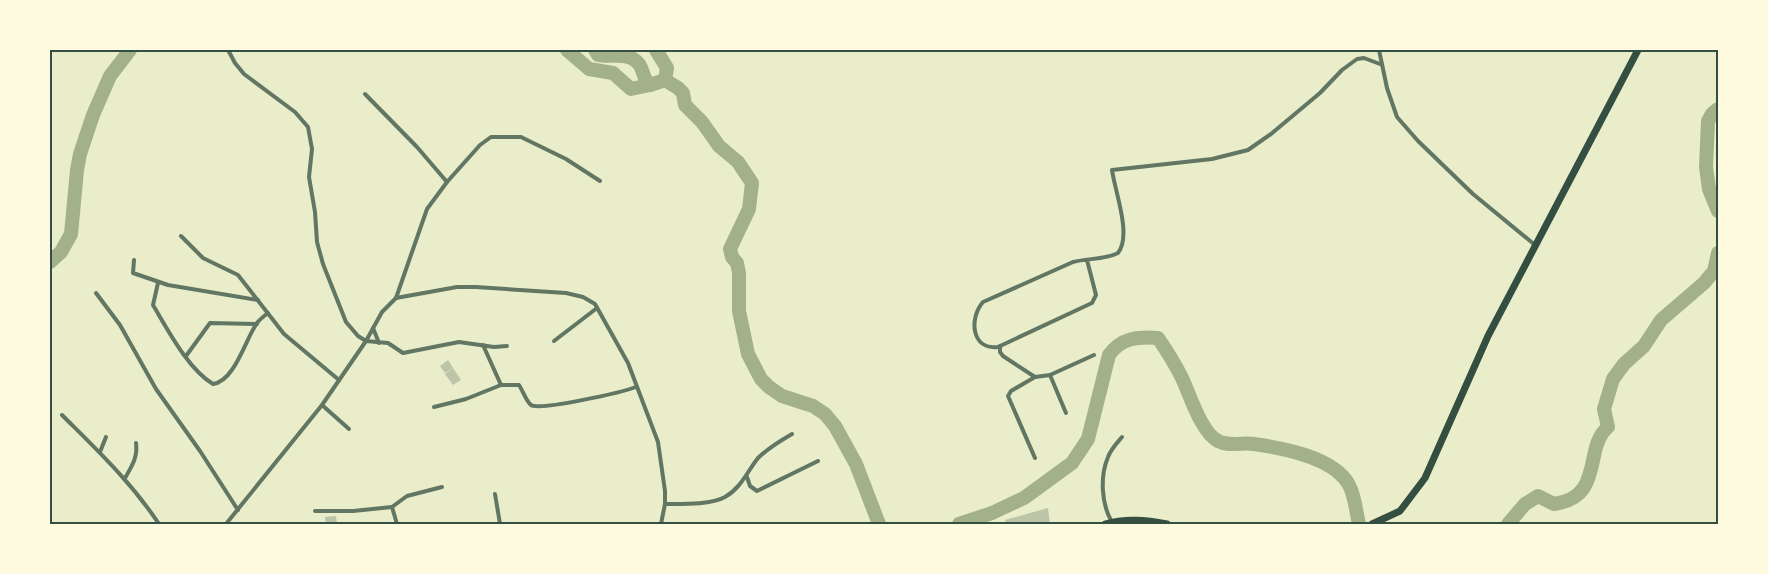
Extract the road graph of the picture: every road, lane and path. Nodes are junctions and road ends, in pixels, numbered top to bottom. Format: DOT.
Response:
graph roads {
  1 [pos="228,50"];
  2 [pos="1379,50"];
  3 [pos="1638,50"];
  4 [pos="1380,64"];
  5 [pos="365,94"];
  6 [pos="600,181"];
  7 [pos="447,182"];
  8 [pos="181,236"];
  9 [pos="1535,245"];
  10 [pos="134,260"];
  11 [pos="1087,260"];
  12 [pos="158,283"];
  13 [pos="96,293"];
  14 [pos="396,298"];
  15 [pos="258,300"];
  16 [pos="597,308"];
  17 [pos="268,313"];
  18 [pos="257,324"];
  19 [pos="373,328"];
  20 [pos="366,341"];
  21 [pos="554,341"];
  22 [pos="379,343"];
  23 [pos="483,344"];
  24 [pos="507,346"];
  25 [pos="1000,346"];
  26 [pos="1094,355"];
  27 [pos="186,356"];
  28 [pos="1050,375"];
  29 [pos="1035,377"];
  30 [pos="339,380"];
  31 [pos="501,385"];
  32 [pos="636,386"];
  33 [pos="322,405"];
  34 [pos="435,406"];
  35 [pos="1066,413"];
  36 [pos="62,415"];
  37 [pos="349,429"];
  38 [pos="792,434"];
  39 [pos="106,437"];
  40 [pos="1122,437"];
  41 [pos="136,443"];
  42 [pos="100,452"];
  43 [pos="1035,458"];
  44 [pos="818,461"];
  45 [pos="746,477"];
  46 [pos="125,478"];
  47 [pos="442,487"];
  48 [pos="495,494"];
  49 [pos="665,504"];
  50 [pos="392,507"];
  51 [pos="238,510"];
  52 [pos="315,511"];
  53 [pos="1109,524"];
  54 [pos="159,525"];
  55 [pos="226,525"];
  56 [pos="396,525"];
  57 [pos="500,525"];
  58 [pos="661,525"];
  59 [pos="1167,525"];
  60 [pos="1372,525"];
  1 -- 20 [label="street"];
  2 -- 4 [label="street"];
  3 -- 9 [label="highway"];
  4 -- 9 [label="street"];
  4 -- 11 [label="street"];
  5 -- 7 [label="street"];
  6 -- 7 [label="street"];
  7 -- 14 [label="street"];
  8 -- 15 [label="street"];
  9 -- 60 [label="highway"];
  10 -- 12 [label="street"];
  11 -- 25 [label="street"];
  11 -- 25 [label="street"];
  12 -- 15 [label="street"];
  12 -- 27 [label="street"];
  13 -- 51 [label="street"];
  14 -- 16 [label="street"];
  14 -- 19 [label="street"];
  15 -- 17 [label="street"];
  16 -- 21 [label="street"];
  16 -- 32 [label="street"];
  17 -- 18 [label="street"];
  17 -- 30 [label="street"];
  18 -- 27 [label="street"];
  18 -- 27 [label="street"];
  19 -- 20 [label="street"];
  19 -- 22 [label="street"];
  20 -- 22 [label="street"];
  20 -- 30 [label="street"];
  22 -- 23 [label="street"];
  23 -- 24 [label="street"];
  23 -- 31 [label="street"];
  25 -- 29 [label="street"];
  26 -- 28 [label="street"];
  28 -- 29 [label="street"];
  28 -- 35 [label="street"];
  29 -- 43 [label="street"];
  30 -- 33 [label="street"];
  31 -- 32 [label="street"];
  31 -- 34 [label="street"];
  32 -- 49 [label="street"];
  33 -- 37 [label="street"];
  33 -- 51 [label="street"];
  36 -- 42 [label="street"];
  38 -- 45 [label="street"];
  39 -- 42 [label="street"];
  40 -- 53 [label="street"];
  41 -- 46 [label="street"];
  42 -- 46 [label="street"];
  44 -- 45 [label="street"];
  45 -- 49 [label="street"];
  46 -- 54 [label="street"];
  47 -- 50 [label="street"];
  48 -- 57 [label="street"];
  49 -- 58 [label="street"];
  50 -- 52 [label="street"];
  50 -- 56 [label="street"];
  51 -- 55 [label="street"];
  53 -- 59 [label="highway"];
}
